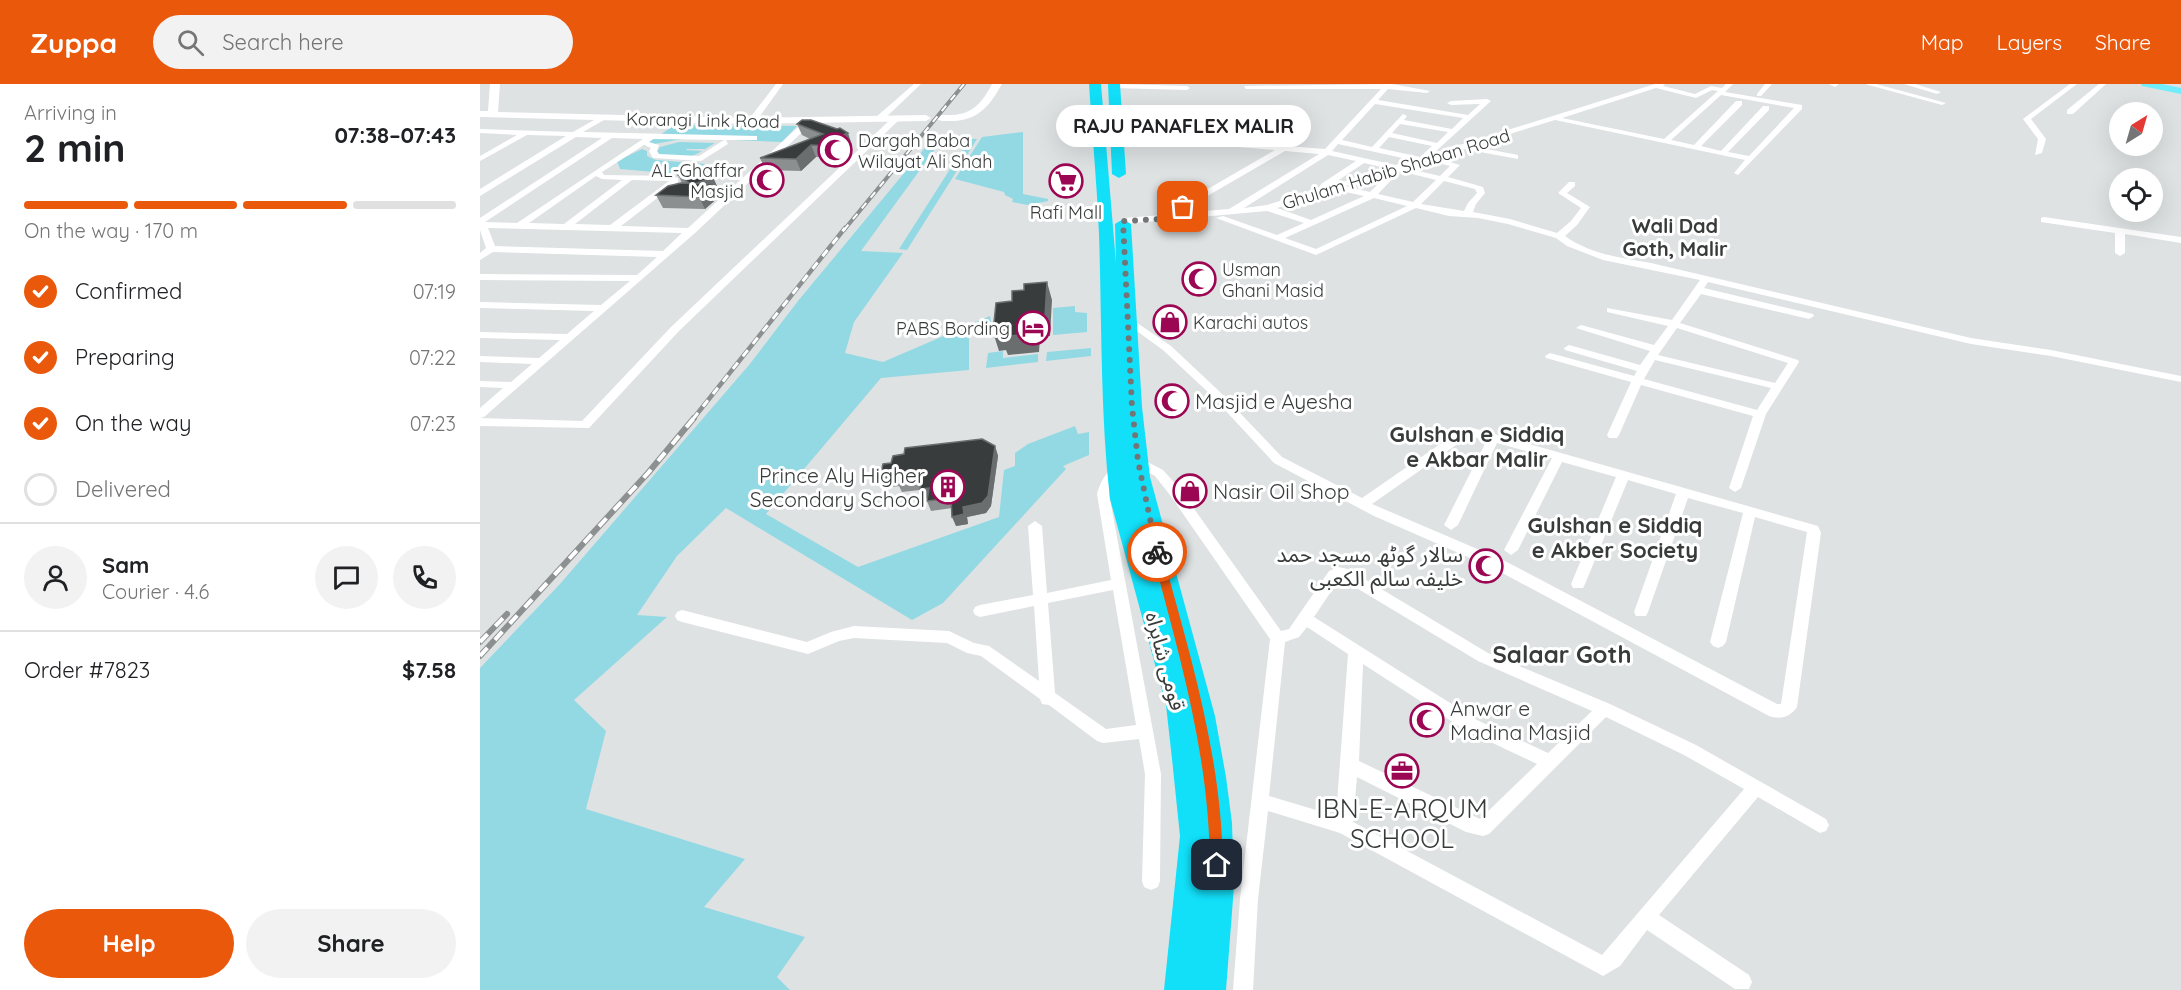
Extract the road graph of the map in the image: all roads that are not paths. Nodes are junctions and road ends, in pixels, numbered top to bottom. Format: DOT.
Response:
graph roads {
  1 [pos="495,84"];
  2 [pos="780,84"];
  3 [pos="918,84"];
  4 [pos="998,84"];
  5 [pos="1769,84"];
  6 [pos="1868,84"];
  7 [pos="1907,84"];
  8 [pos="2074,84"];
  9 [pos="2103,84"];
  10 [pos="2146,84"];
  11 [pos="1108,85"];
  12 [pos="1296,85"];
  13 [pos="1659,85"];
  14 [pos="1388,86"];
  15 [pos="1733,86"];
  16 [pos="1246,87"];
  17 [pos="1187,88"];
  18 [pos="1426,91"];
  19 [pos="2181,91"];
  20 [pos="1936,92"];
  21 [pos="1759,95"];
  22 [pos="1375,102"];
  23 [pos="1795,102"];
  24 [pos="1451,103"];
  25 [pos="1739,103"];
  26 [pos="1942,104"];
  27 [pos="1410,108"];
  28 [pos="1767,108"];
  29 [pos="2070,112"];
  30 [pos="480,114"];
  31 [pos="493,115"];
  32 [pos="1468,117"];
  33 [pos="598,118"];
  34 [pos="926,118"];
  35 [pos="939,118"];
  36 [pos="1556,118"];
  37 [pos="879,119"];
  38 [pos="896,119"];
  39 [pos="810,121"];
  40 [pos="1398,121"];
  41 [pos="752,122"];
  42 [pos="480,131"];
  43 [pos="491,131"];
  44 [pos="1452,131"];
  45 [pos="525,133"];
  46 [pos="569,135"];
  47 [pos="1117,135"];
  48 [pos="1386,135"];
  49 [pos="610,136"];
  50 [pos="480,137"];
  51 [pos="651,137"];
  52 [pos="754,138"];
  53 [pos="1666,141"];
  54 [pos="643,142"];
  55 [pos="725,142"];
  56 [pos="1338,142"];
  57 [pos="1437,145"];
  58 [pos="1466,147"];
  59 [pos="1695,147"];
  60 [pos="1284,148"];
  61 [pos="1374,149"];
  62 [pos="1327,152"];
  63 [pos="1723,153"];
  64 [pos="2038,153"];
  65 [pos="1515,157"];
  66 [pos="480,159"];
  67 [pos="1425,159"];
  68 [pos="1750,159"];
  69 [pos="1362,161"];
  70 [pos="1398,169"];
  71 [pos="597,172"];
  72 [pos="1738,173"];
  73 [pos="632,177"];
  74 [pos="1440,178"];
  75 [pos="1572,184"];
  76 [pos="1337,187"];
  77 [pos="480,188"];
  78 [pos="480,193"];
  79 [pos="1310,195"];
  80 [pos="1371,196"];
  81 [pos="1321,200"];
  82 [pos="1332,204"];
  83 [pos="1415,205"];
  84 [pos="1268,208"];
  85 [pos="1343,208"];
  86 [pos="1229,212"];
  87 [pos="1468,213"];
  88 [pos="1163,219"];
  89 [pos="2044,220"];
  90 [pos="1123,221"];
  91 [pos="1312,223"];
  92 [pos="481,224"];
  93 [pos="519,226"];
  94 [pos="565,228"];
  95 [pos="612,228"];
  96 [pos="2120,230"];
  97 [pos="692,231"];
  98 [pos="1559,236"];
  99 [pos="1278,238"];
  100 [pos="2181,240"];
  101 [pos="491,249"];
  102 [pos="2120,253"];
  103 [pos="666,254"];
  104 [pos="480,256"];
  105 [pos="480,277"];
  106 [pos="639,278"];
  107 [pos="1702,285"];
  108 [pos="480,305"];
  109 [pos="1120,307"];
  110 [pos="605,308"];
  111 [pos="1611,310"];
  112 [pos="1809,316"];
  113 [pos="1674,324"];
  114 [pos="1581,328"];
  115 [pos="480,335"];
  116 [pos="570,337"];
  117 [pos="1569,348"];
  118 [pos="1654,353"];
  119 [pos="1550,356"];
  120 [pos="480,359"];
  121 [pos="543,361"];
  122 [pos="1640,374"];
  123 [pos="2181,379"];
  124 [pos="480,384"];
  125 [pos="514,386"];
  126 [pos="1779,387"];
  127 [pos="482,411"];
  128 [pos="1760,414"];
  129 [pos="480,422"];
  130 [pos="1613,435"];
  131 [pos="1494,437"];
  132 [pos="1559,456"];
  133 [pos="1127,465"];
  134 [pos="1623,474"];
  135 [pos="1735,488"];
  136 [pos="1684,491"];
  137 [pos="1363,504"];
  138 [pos="1750,510"];
  139 [pos="1451,525"];
  140 [pos="1035,526"];
  141 [pos="1511,550"];
  142 [pos="1119,584"];
  143 [pos="1578,584"];
  144 [pos="1042,599"];
  145 [pos="980,611"];
  146 [pos="1641,612"];
  147 [pos="682,616"];
  148 [pos="1305,619"];
  149 [pos="1278,638"];
  150 [pos="1718,642"];
  151 [pos="1356,651"];
  152 [pos="1048,699"];
  153 [pos="1604,709"];
  154 [pos="1146,730"];
  155 [pos="1550,762"];
  156 [pos="1350,765"];
  157 [pos="1756,787"];
  158 [pos="1260,801"];
  159 [pos="1820,825"];
  160 [pos="1344,826"];
  161 [pos="1152,881"];
  162 [pos="1645,917"];
  163 [pos="1742,982"];
  164 [pos="1182,990"];
  165 [pos="1208,990"];
  166 [pos="1243,990"];
  1 -- 31 [label="main road"];
  2 -- 41 [label="street"];
  3 -- 37 [label="street"];
  4 -- 35 [label="main road"];
  5 -- 21 [label="street"];
  6 -- 26 [label="street"];
  7 -- 20 [label="street"];
  8 -- 64 [label="street"];
  9 -- 29 [label="street"];
  10 -- 19 [label="main road"];
  11 -- 17 [label="street"];
  11 -- 47 [label="highway, قومی شاہراہ"];
  11 -- 109 [label="highway, قومی شاہراہ"];
  12 -- 14 [label="street"];
  12 -- 16 [label="street"];
  13 -- 15 [label="street"];
  13 -- 36 [label="street, Ghulam Habib Shaban Road"];
  14 -- 18 [label="street"];
  14 -- 22 [label="street"];
  15 -- 21 [label="street"];
  21 -- 23 [label="street"];
  22 -- 27 [label="street"];
  22 -- 56 [label="street"];
  24 -- 32 [label="street"];
  25 -- 59 [label="street"];
  27 -- 32 [label="street"];
  27 -- 40 [label="street"];
  28 -- 63 [label="street"];
  30 -- 31 [label="main road, Korangi Link Road"];
  31 -- 33 [label="main road, Korangi Link Road"];
  32 -- 44 [label="street"];
  33 -- 41 [label="main road, Korangi Link Road"];
  33 -- 46 [label="street"];
  34 -- 38 [label="main road, Korangi Link Road"];
  36 -- 53 [label="street"];
  36 -- 58 [label="street, Ghulam Habib Shaban Road"];
  37 -- 38 [label="main road, Korangi Link Road"];
  37 -- 39 [label="main road, Korangi Link Road"];
  38 -- 129 [label="street"];
  39 -- 41 [label="main road, Korangi Link Road"];
  39 -- 97 [label="street"];
  40 -- 44 [label="street"];
  40 -- 48 [label="street"];
  42 -- 43 [label="street"];
  43 -- 45 [label="street"];
  43 -- 50 [label="street"];
  44 -- 57 [label="street"];
  45 -- 46 [label="street"];
  45 -- 66 [label="street"];
  46 -- 49 [label="street"];
  46 -- 77 [label="street"];
  46 -- 78 [label="street"];
  47 -- 60 [label="street"];
  47 -- 90 [label="highway, قومی شاہراہ"];
  48 -- 57 [label="street"];
  48 -- 61 [label="street"];
  49 -- 51 [label="street"];
  49 -- 92 [label="street"];
  51 -- 52 [label="street"];
  51 -- 54 [label="street"];
  53 -- 59 [label="street"];
  53 -- 68 [label="street"];
  54 -- 55 [label="street"];
  54 -- 71 [label="street"];
  56 -- 61 [label="street"];
  56 -- 62 [label="street"];
  57 -- 67 [label="street"];
  58 -- 65 [label="street"];
  58 -- 67 [label="street, Ghulam Habib Shaban Road"];
  59 -- 63 [label="street"];
  60 -- 62 [label="street"];
  60 -- 88 [label="street"];
  61 -- 67 [label="street"];
  62 -- 69 [label="street"];
  62 -- 86 [label="street"];
  63 -- 68 [label="street"];
  67 -- 70 [label="street, Ghulam Habib Shaban Road"];
  67 -- 74 [label="street"];
  68 -- 72 [label="street"];
  69 -- 70 [label="street"];
  69 -- 79 [label="street"];
  70 -- 74 [label="street"];
  70 -- 76 [label="street, Ghulam Habib Shaban Road"];
  70 -- 80 [label="street"];
  71 -- 73 [label="street"];
  71 -- 93 [label="street"];
  73 -- 94 [label="street"];
  73 -- 95 [label="street"];
  74 -- 83 [label="street"];
  74 -- 87 [label="street"];
  75 -- 98 [label="street"];
  76 -- 79 [label="street, Ghulam Habib Shaban Road"];
  76 -- 80 [label="street"];
  79 -- 81 [label="street"];
  79 -- 84 [label="street, Ghulam Habib Shaban Road"];
  80 -- 83 [label="street"];
  80 -- 85 [label="street"];
  82 -- 85 [label="street"];
  83 -- 87 [label="street"];
  83 -- 99 [label="street"];
  84 -- 86 [label="street, Ghulam Habib Shaban Road"];
  84 -- 91 [label="street"];
  85 -- 91 [label="street"];
  86 -- 88 [label="street, Ghulam Habib Shaban Road"];
  86 -- 99 [label="street"];
  87 -- 98 [label="street"];
  88 -- 90 [label="street, Ghulam Habib Shaban Road"];
  89 -- 96 [label="street"];
  90 -- 109 [label="highway, قومی شاہراہ"];
  91 -- 99 [label="street"];
  92 -- 93 [label="street"];
  92 -- 101 [label="street"];
  93 -- 94 [label="street"];
  94 -- 95 [label="street"];
  95 -- 97 [label="street"];
  96 -- 100 [label="street"];
  96 -- 102 [label="street"];
  97 -- 103 [label="street"];
  98 -- 107 [label="street"];
  101 -- 103 [label="street"];
  101 -- 104 [label="street"];
  103 -- 106 [label="street"];
  105 -- 106 [label="street"];
  106 -- 110 [label="street"];
  107 -- 112 [label="street"];
  107 -- 113 [label="street"];
  107 -- 123 [label="street"];
  108 -- 110 [label="street"];
  109 -- 133 [label="highway, قومی شاہراہ"];
  109 -- 137 [label="street"];
  110 -- 116 [label="street"];
  111 -- 113 [label="street"];
  113 -- 118 [label="street"];
  113 -- 126 [label="street"];
  114 -- 118 [label="street"];
  115 -- 116 [label="street"];
  116 -- 121 [label="street"];
  117 -- 122 [label="street"];
  118 -- 122 [label="street"];
  118 -- 126 [label="street"];
  119 -- 122 [label="street"];
  120 -- 121 [label="street"];
  121 -- 125 [label="street"];
  122 -- 128 [label="street"];
  122 -- 130 [label="street"];
  124 -- 125 [label="street"];
  125 -- 127 [label="street"];
  126 -- 128 [label="street"];
  128 -- 135 [label="street"];
  131 -- 132 [label="street"];
  131 -- 137 [label="street"];
  131 -- 139 [label="street"];
  132 -- 134 [label="street"];
  132 -- 141 [label="street"];
  133 -- 142 [label="street"];
  133 -- 149 [label="street"];
  133 -- 164 [label="highway, قومی شاہراہ"];
  133 -- 165 [label="highway, قومی شاہراہ"];
  134 -- 136 [label="street"];
  134 -- 143 [label="street"];
  136 -- 138 [label="street"];
  136 -- 146 [label="street"];
  137 -- 138 [label="street"];
  138 -- 150 [label="street"];
  140 -- 144 [label="street"];
  142 -- 144 [label="street"];
  142 -- 154 [label="street"];
  144 -- 145 [label="street"];
  144 -- 152 [label="street"];
  147 -- 152 [label="street"];
  148 -- 149 [label="street"];
  148 -- 151 [label="street"];
  148 -- 153 [label="street"];
  149 -- 158 [label="street"];
  151 -- 155 [label="street"];
  151 -- 156 [label="street"];
  152 -- 154 [label="street"];
  153 -- 155 [label="street"];
  153 -- 157 [label="street"];
  154 -- 161 [label="street"];
  155 -- 156 [label="street"];
  156 -- 160 [label="street"];
  157 -- 159 [label="street"];
  157 -- 162 [label="street"];
  158 -- 160 [label="street"];
  158 -- 166 [label="street"];
  160 -- 162 [label="street"];
  162 -- 163 [label="street"];
}
